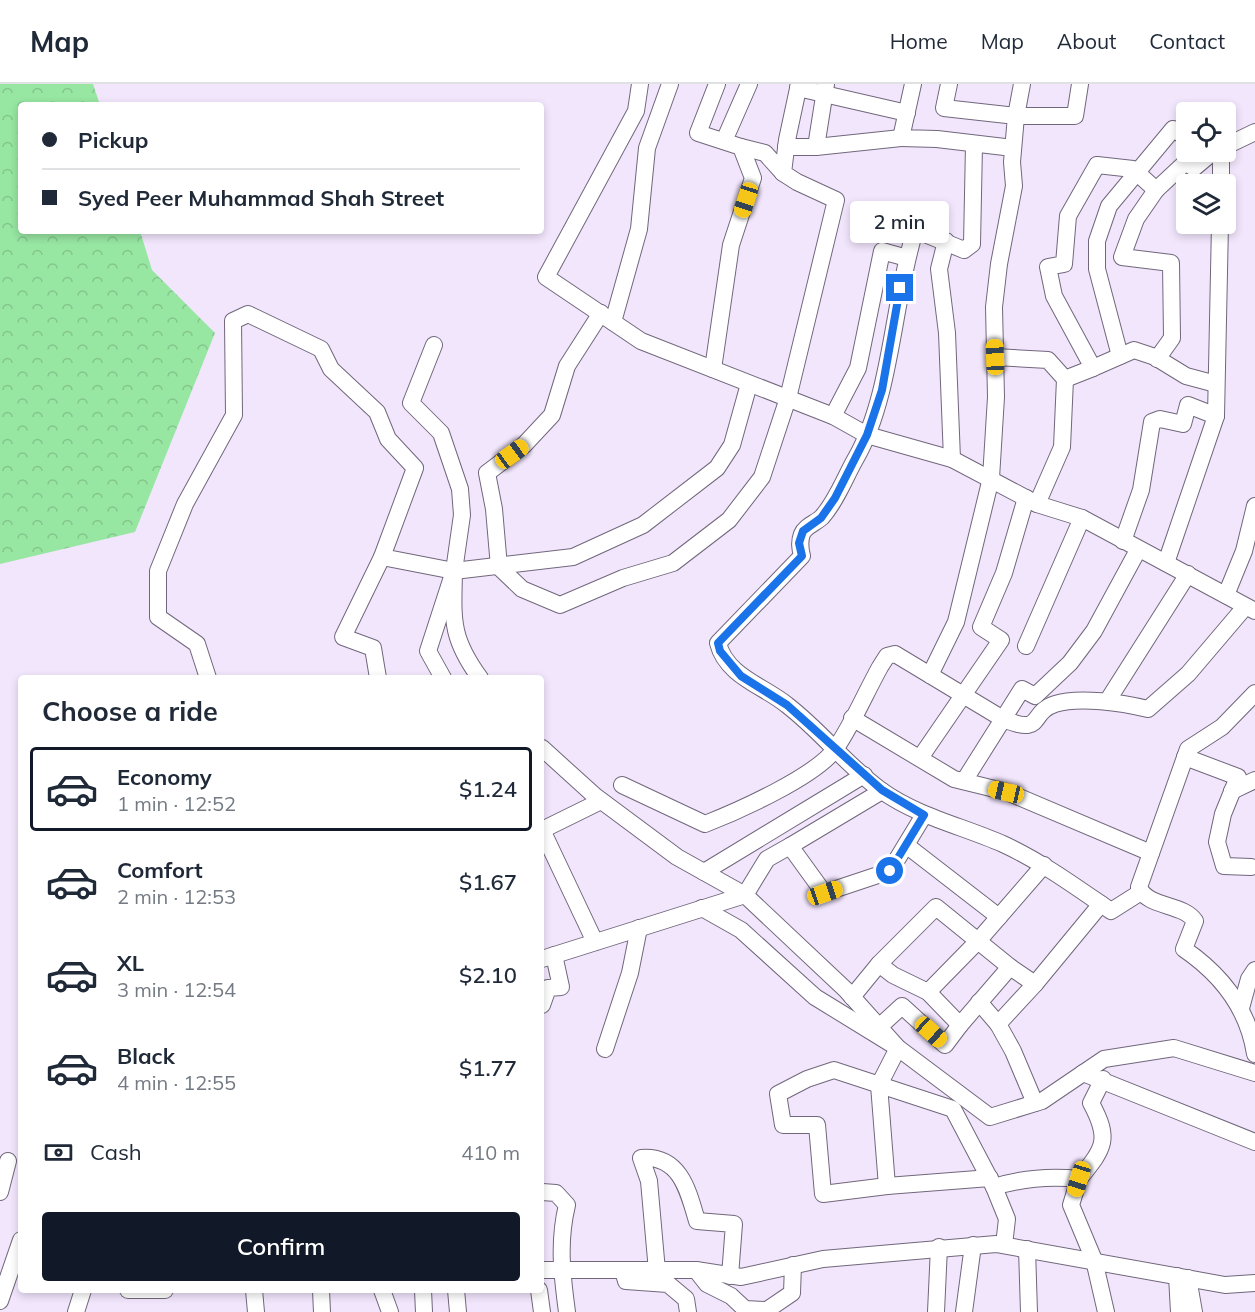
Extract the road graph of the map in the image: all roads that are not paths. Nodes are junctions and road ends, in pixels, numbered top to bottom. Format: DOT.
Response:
graph roads {
  1 [pos="640,84"];
  2 [pos="670,84"];
  3 [pos="717,84"];
  4 [pos="749,84"];
  5 [pos="914,84"];
  6 [pos="949,84"];
  7 [pos="1022,84"];
  8 [pos="1080,84"];
  9 [pos="799,86"];
  10 [pos="825,89"];
  11 [pos="907,113"];
  12 [pos="1016,116"];
  13 [pos="1176,131"];
  14 [pos="1255,132"];
  15 [pos="901,138"];
  16 [pos="723,141"];
  17 [pos="1236,141"];
  18 [pos="974,145"];
  19 [pos="741,147"];
  20 [pos="786,147"];
  21 [pos="816,147"];
  22 [pos="1013,148"];
  23 [pos="1186,162"];
  24 [pos="1186,162"];
  25 [pos="1201,162"];
  26 [pos="783,173"];
  27 [pos="1138,174"];
  28 [pos="1156,190"];
  29 [pos="1220,234"];
  30 [pos="946,241"];
  31 [pos="907,258"];
  32 [pos="607,318"];
  33 [pos="434,345"];
  34 [pos="1120,356"];
  35 [pos="995,357"];
  36 [pos="1157,359"];
  37 [pos="1093,368"];
  38 [pos="713,369"];
  39 [pos="1065,379"];
  40 [pos="749,384"];
  41 [pos="1216,384"];
  42 [pos="788,398"];
  43 [pos="833,416"];
  44 [pos="1216,416"];
  45 [pos="867,435"];
  46 [pos="952,459"];
  47 [pos="991,478"];
  48 [pos="1032,501"];
  49 [pos="1255,506"];
  50 [pos="1082,518"];
  51 [pos="1123,541"];
  52 [pos="1138,550"];
  53 [pos="382,557"];
  54 [pos="1166,563"];
  55 [pos="499,567"];
  56 [pos="454,572"];
  57 [pos="1188,574"];
  58 [pos="1226,595"];
  59 [pos="1250,609"];
  60 [pos="1026,646"];
  61 [pos="207,675"];
  62 [pos="378,675"];
  63 [pos="440,675"];
  64 [pos="478,675"];
  65 [pos="930,675"];
  66 [pos="1255,693"];
  67 [pos="964,695"];
  68 [pos="1107,700"];
  69 [pos="852,718"];
  70 [pos="1003,719"];
  71 [pos="544,750"];
  72 [pos="835,750"];
  73 [pos="1185,757"];
  74 [pos="920,758"];
  75 [pos="864,775"];
  76 [pos="1255,780"];
  77 [pos="964,781"];
  78 [pos="622,785"];
  79 [pos="882,790"];
  80 [pos="1232,791"];
  81 [pos="601,801"];
  82 [pos="924,815"];
  83 [pos="544,829"];
  84 [pos="544,834"];
  85 [pos="906,845"];
  86 [pos="790,846"];
  87 [pos="1151,853"];
  88 [pos="1044,865"];
  89 [pos="1254,867"];
  90 [pos="704,872"];
  91 [pos="1141,892"];
  92 [pos="745,895"];
  93 [pos="1101,904"];
  94 [pos="702,908"];
  95 [pos="999,917"];
  96 [pos="639,928"];
  97 [pos="978,941"];
  98 [pos="595,942"];
  99 [pos="548,957"];
  100 [pos="879,964"];
  101 [pos="1010,967"];
  102 [pos="1255,970"];
  103 [pos="1035,984"];
  104 [pos="928,992"];
  105 [pos="852,997"];
  106 [pos="544,999"];
  107 [pos="979,1002"];
  108 [pos="1241,1008"];
  109 [pos="998,1024"];
  110 [pos="960,1025"];
  111 [pos="879,1027"];
  112 [pos="898,1048"];
  113 [pos="605,1049"];
  114 [pos="1255,1054"];
  115 [pos="1083,1073"];
  116 [pos="1255,1073"];
  117 [pos="1103,1079"];
  118 [pos="879,1085"];
  119 [pos="1035,1103"];
  120 [pos="1255,1142"];
  121 [pos="8,1161"];
  122 [pos="1079,1179"];
  123 [pos="992,1183"];
  124 [pos="887,1186"];
  125 [pos="0,1192"];
  126 [pos="544,1192"];
  127 [pos="973,1245"];
  128 [pos="1004,1245"];
  129 [pos="18,1247"];
  130 [pos="939,1247"];
  131 [pos="1027,1249"];
  132 [pos="1094,1260"];
  133 [pos="793,1265"];
  134 [pos="10,1268"];
  135 [pos="561,1269"];
  136 [pos="696,1269"];
  137 [pos="544,1270"];
  138 [pos="622,1270"];
  139 [pos="657,1271"];
  140 [pos="730,1275"];
  141 [pos="1183,1277"];
  142 [pos="1255,1283"];
  143 [pos="82,1293"];
  144 [pos="254,1293"];
  145 [pos="321,1293"];
  146 [pos="383,1293"];
  147 [pos="423,1293"];
  148 [pos="456,1293"];
  149 [pos="539,1293"];
  150 [pos="0,1301"];
  151 [pos="764,1311"];
  152 [pos="76,1312"];
  153 [pos="256,1312"];
  154 [pos="322,1312"];
  155 [pos="390,1312"];
  156 [pos="424,1312"];
  157 [pos="458,1312"];
  158 [pos="542,1312"];
  159 [pos="567,1312"];
  160 [pos="688,1312"];
  161 [pos="936,1312"];
  162 [pos="964,1312"];
  163 [pos="1029,1312"];
  164 [pos="1106,1312"];
  165 [pos="1179,1312"];
  166 [pos="1194,1312"];
  1 -- 32 [label="street"];
  2 -- 32 [label="street"];
  3 -- 16 [label="street"];
  4 -- 16 [label="street"];
  5 -- 11 [label="street"];
  6 -- 12 [label="street"];
  7 -- 12 [label="street"];
  8 -- 12 [label="street"];
  9 -- 10 [label="street"];
  9 -- 20 [label="street"];
  10 -- 11 [label="street"];
  10 -- 21 [label="street"];
  11 -- 15 [label="street"];
  12 -- 22 [label="street"];
  13 -- 27 [label="street"];
  14 -- 17 [label="street"];
  15 -- 18 [label="street"];
  15 -- 21 [label="street"];
  16 -- 19 [label="street"];
  18 -- 22 [label="street"];
  18 -- 30 [label="street"];
  19 -- 26 [label="street"];
  19 -- 38 [label="street"];
  20 -- 21 [label="street"];
  20 -- 26 [label="street"];
  22 -- 35 [label="street"];
  23 -- 28 [label="street"];
  24 -- 25 [label="street"];
  26 -- 42 [label="street"];
  27 -- 28 [label="street"];
  27 -- 34 [label="street"];
  27 -- 37 [label="street"];
  28 -- 36 [label="street"];
  29 -- 41 [label="street"];
  30 -- 31 [label="street"];
  30 -- 46 [label="street"];
  31 -- 43 [label="street"];
  31 -- 45 [label="street"];
  32 -- 38 [label="street"];
  32 -- 55 [label="street"];
  33 -- 56 [label="street"];
  34 -- 36 [label="street"];
  34 -- 37 [label="street"];
  35 -- 39 [label="street"];
  35 -- 47 [label="street"];
  36 -- 41 [label="street"];
  37 -- 39 [label="street"];
  38 -- 40 [label="street"];
  39 -- 48 [label="street"];
  40 -- 42 [label="street"];
  40 -- 55 [label="street"];
  41 -- 44 [label="street"];
  42 -- 43 [label="street"];
  42 -- 55 [label="street"];
  43 -- 45 [label="street"];
  44 -- 51 [label="street"];
  44 -- 54 [label="street"];
  45 -- 46 [label="street"];
  45 -- 72 [label="street"];
  46 -- 47 [label="street"];
  47 -- 48 [label="street"];
  47 -- 65 [label="street"];
  48 -- 50 [label="street"];
  48 -- 67 [label="street"];
  49 -- 58 [label="street"];
  50 -- 51 [label="street"];
  50 -- 60 [label="street"];
  51 -- 52 [label="street"];
  52 -- 54 [label="street"];
  52 -- 70 [label="street"];
  53 -- 56 [label="street"];
  53 -- 61 [label="street"];
  53 -- 62 [label="street"];
  54 -- 57 [label="street"];
  55 -- 56 [label="street"];
  56 -- 63 [label="street"];
  56 -- 64 [label="street"];
  57 -- 58 [label="street"];
  57 -- 68 [label="street"];
  58 -- 59 [label="street"];
  59 -- 68 [label="street"];
  65 -- 67 [label="street"];
  65 -- 69 [label="street"];
  66 -- 73 [label="street"];
  67 -- 70 [label="street"];
  67 -- 74 [label="street"];
  68 -- 70 [label="street"];
  69 -- 72 [label="street"];
  69 -- 74 [label="street"];
  70 -- 77 [label="street"];
  71 -- 81 [label="street"];
  72 -- 75 [label="street"];
  72 -- 78 [label="street"];
  73 -- 80 [label="street"];
  73 -- 87 [label="street"];
  74 -- 77 [label="street"];
  75 -- 79 [label="street"];
  75 -- 90 [label="street"];
  76 -- 80 [label="street"];
  77 -- 87 [label="street"];
  79 -- 82 [label="street"];
  79 -- 86 [label="street"];
  80 -- 89 [label="street"];
  81 -- 83 [label="street"];
  81 -- 90 [label="street"];
  82 -- 85 [label="street"];
  82 -- 88 [label="street"];
  84 -- 98 [label="street"];
  85 -- 86 [label="street"];
  85 -- 95 [label="street"];
  86 -- 92 [label="street"];
  87 -- 91 [label="street"];
  88 -- 93 [label="street"];
  88 -- 95 [label="street"];
  90 -- 92 [label="street"];
  91 -- 93 [label="street"];
  91 -- 108 [label="street"];
  92 -- 94 [label="street"];
  92 -- 105 [label="street"];
  93 -- 103 [label="street"];
  94 -- 96 [label="street"];
  94 -- 112 [label="street"];
  95 -- 97 [label="street"];
  96 -- 98 [label="street"];
  96 -- 113 [label="street"];
  97 -- 100 [label="street"];
  97 -- 101 [label="street"];
  97 -- 104 [label="street"];
  98 -- 99 [label="street"];
  99 -- 106 [label="street"];
  100 -- 104 [label="street"];
  100 -- 105 [label="street"];
  101 -- 103 [label="street"];
  101 -- 107 [label="street"];
  102 -- 108 [label="street"];
  103 -- 109 [label="street"];
  104 -- 110 [label="street"];
  105 -- 111 [label="street"];
  107 -- 109 [label="street"];
  107 -- 110 [label="street"];
  108 -- 114 [label="street"];
  109 -- 119 [label="street"];
  110 -- 111 [label="street"];
  111 -- 112 [label="street"];
  112 -- 118 [label="street"];
  112 -- 119 [label="street"];
  115 -- 116 [label="street"];
  115 -- 117 [label="street"];
  115 -- 119 [label="street"];
  117 -- 120 [label="street"];
  117 -- 122 [label="street"];
  118 -- 123 [label="street"];
  118 -- 124 [label="street"];
  118 -- 124 [label="street"];
  121 -- 125 [label="street"];
  122 -- 123 [label="street"];
  122 -- 132 [label="street"];
  123 -- 124 [label="street"];
  123 -- 128 [label="street"];
  126 -- 135 [label="street"];
  127 -- 128 [label="street"];
  127 -- 130 [label="street"];
  127 -- 162 [label="street"];
  128 -- 131 [label="street"];
  129 -- 134 [label="street"];
  130 -- 133 [label="street"];
  130 -- 161 [label="street"];
  131 -- 132 [label="street"];
  131 -- 163 [label="street"];
  132 -- 141 [label="street"];
  132 -- 164 [label="street"];
  133 -- 140 [label="street"];
  133 -- 151 [label="street"];
  134 -- 150 [label="street"];
  135 -- 137 [label="street"];
  135 -- 138 [label="street"];
  135 -- 159 [label="street"];
  136 -- 139 [label="street"];
  136 -- 140 [label="street"];
  136 -- 151 [label="street"];
  138 -- 139 [label="street"];
  138 -- 160 [label="street"];
  139 -- 140 [label="street"];
  141 -- 142 [label="street"];
  141 -- 165 [label="street"];
  141 -- 166 [label="street"];
  143 -- 152 [label="street"];
  144 -- 153 [label="street"];
  145 -- 154 [label="street"];
  146 -- 155 [label="street"];
  147 -- 156 [label="street"];
  148 -- 157 [label="street"];
  149 -- 158 [label="street"];
}
